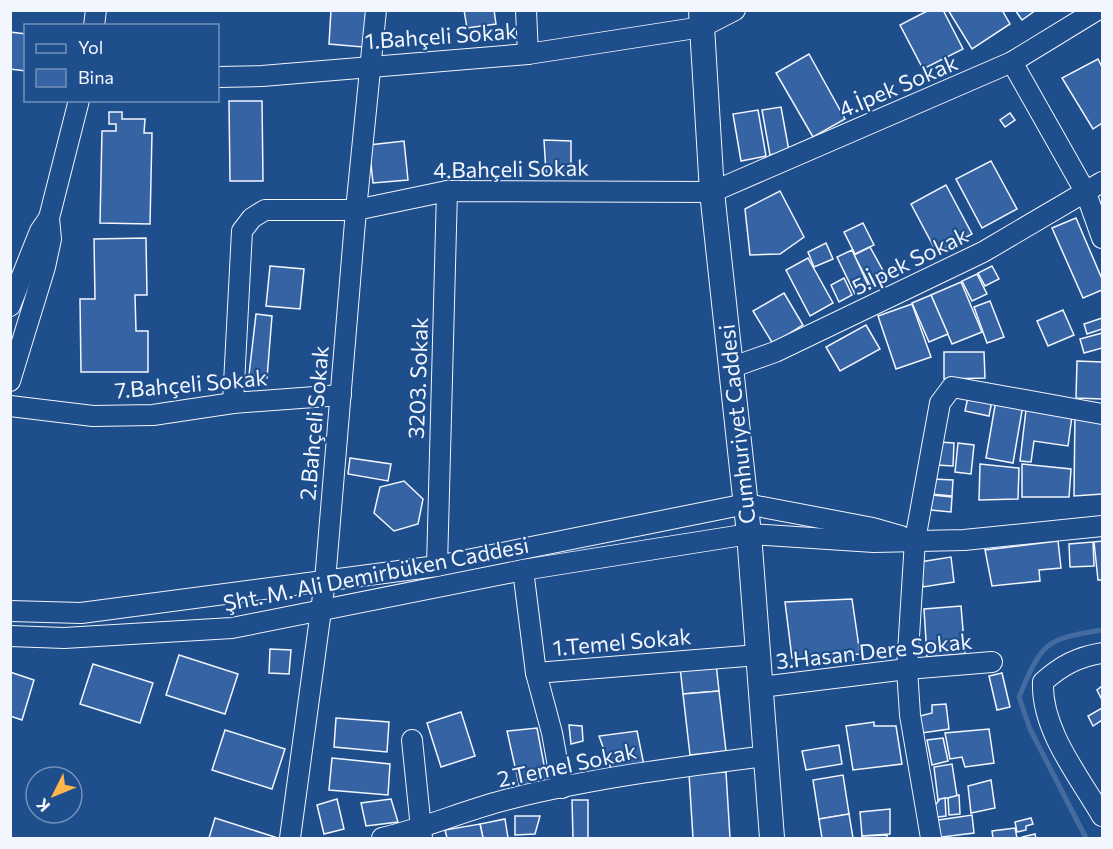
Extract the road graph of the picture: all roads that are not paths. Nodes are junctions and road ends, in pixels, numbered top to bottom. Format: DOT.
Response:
graph roads {
  1 [pos="376,10"];
  2 [pos="526,10"];
  3 [pos="735,10"];
  4 [pos="1097,10"];
  5 [pos="702,19"];
  6 [pos="528,54"];
  7 [pos="1012,62"];
  8 [pos="372,65"];
  9 [pos="219,77"];
  10 [pos="78,102"];
  11 [pos="1102,182"];
  12 [pos="447,191"];
  13 [pos="712,192"];
  14 [pos="1086,193"];
  15 [pos="356,210"];
  16 [pos="49,218"];
  17 [pos="1102,238"];
  18 [pos="10,306"];
  19 [pos="730,368"];
  20 [pos="12,369"];
  21 [pos="341,395"];
  22 [pos="233,403"];
  23 [pos="10,406"];
  24 [pos="1102,414"];
  25 [pos="746,504"];
  26 [pos="1102,526"];
  27 [pos="749,534"];
  28 [pos="915,540"];
  29 [pos="437,566"];
  30 [pos="523,570"];
  31 [pos="325,581"];
  32 [pos="319,610"];
  33 [pos="10,611"];
  34 [pos="10,636"];
  35 [pos="1102,653"];
  36 [pos="758,655"];
  37 [pos="992,662"];
  38 [pos="907,669"];
  39 [pos="536,673"];
  40 [pos="761,687"];
  41 [pos="412,740"];
  42 [pos="766,756"];
  43 [pos="562,788"];
  44 [pos="1102,816"];
  45 [pos="422,833"];
  46 [pos="290,838"];
  47 [pos="382,838"];
  48 [pos="772,838"];
  49 [pos="931,838"];
  1 -- 8 [label="street, 2.Bahçeli Sokak"];
  2 -- 6 [label="street"];
  3 -- 5 [label="street, 1.Bahçeli Sokak"];
  4 -- 7 [label="street, 4.İpek Sokak"];
  5 -- 6 [label="street, 1.Bahçeli Sokak"];
  5 -- 13 [label="main road, Cumhuriyet Caddesi"];
  6 -- 8 [label="street, 1.Bahçeli Sokak"];
  7 -- 13 [label="street, 4.İpek Sokak"];
  7 -- 14 [label="street"];
  8 -- 9 [label="street, 1.Bahçeli Sokak"];
  8 -- 15 [label="street, 2.Bahçeli Sokak"];
  10 -- 16 [label="street"];
  11 -- 14 [label="street, 5.İpek Sokak"];
  12 -- 13 [label="street, 4.Bahçeli Sokak"];
  12 -- 15 [label="street, 4.Bahçeli Sokak"];
  12 -- 29 [label="street, 3203. Sokak"];
  13 -- 19 [label="main road, Cumhuriyet Caddesi"];
  14 -- 17 [label="street"];
  14 -- 19 [label="street, 5.İpek Sokak"];
  15 -- 21 [label="street, 2.Bahçeli Sokak"];
  15 -- 22 [label="street, 4.Bahçeli Sokak"];
  16 -- 18 [label="street"];
  16 -- 20 [label="street"];
  19 -- 25 [label="main road, Cumhuriyet Caddesi"];
  21 -- 22 [label="street, 7.Bahçeli Sokak"];
  21 -- 31 [label="street, 2.Bahçeli Sokak"];
  22 -- 23 [label="street, 7.Bahçeli Sokak"];
  24 -- 28 [label="street"];
  25 -- 27 [label="main road, Cumhuriyet Caddesi"];
  25 -- 28 [label="street"];
  25 -- 29 [label="street, Şht. M. Ali Demirbüken Caddesi"];
  26 -- 28 [label="street"];
  27 -- 28 [label="street, Şht. M. Ali Demirbüken Caddesi"];
  27 -- 30 [label="street, Şht. M. Ali Demirbüken Caddesi"];
  27 -- 36 [label="main road, Cumhuriyet Caddesi"];
  28 -- 38 [label="street"];
  29 -- 31 [label="street, Şht. M. Ali Demirbüken Caddesi"];
  30 -- 32 [label="street, Şht. M. Ali Demirbüken Caddesi"];
  30 -- 39 [label="street"];
  31 -- 32 [label="street, 2.Bahçeli Sokak"];
  31 -- 33 [label="street, Şht. M. Ali Demirbüken Caddesi"];
  32 -- 34 [label="street, Şht. M. Ali Demirbüken Caddesi"];
  32 -- 46 [label="street, 2.Bahçeli Sokak"];
  35 -- 44 [label="street"];
  36 -- 39 [label="street, 1.Temel Sokak"];
  36 -- 40 [label="main road, Cumhuriyet Caddesi"];
  37 -- 38 [label="street, 3.Hasan Dere Sokak"];
  38 -- 40 [label="street, 3.Hasan Dere Sokak"];
  38 -- 49 [label="street"];
  39 -- 43 [label="street, 1.Temel Sokak"];
  40 -- 42 [label="main road, Cumhuriyet Caddesi"];
  41 -- 45 [label="street"];
  42 -- 43 [label="street, 2.Temel Sokak"];
  42 -- 48 [label="main road, Cumhuriyet Caddesi"];
  43 -- 45 [label="street, 2.Temel Sokak"];
  45 -- 47 [label="street, 2.Temel Sokak"];
}
